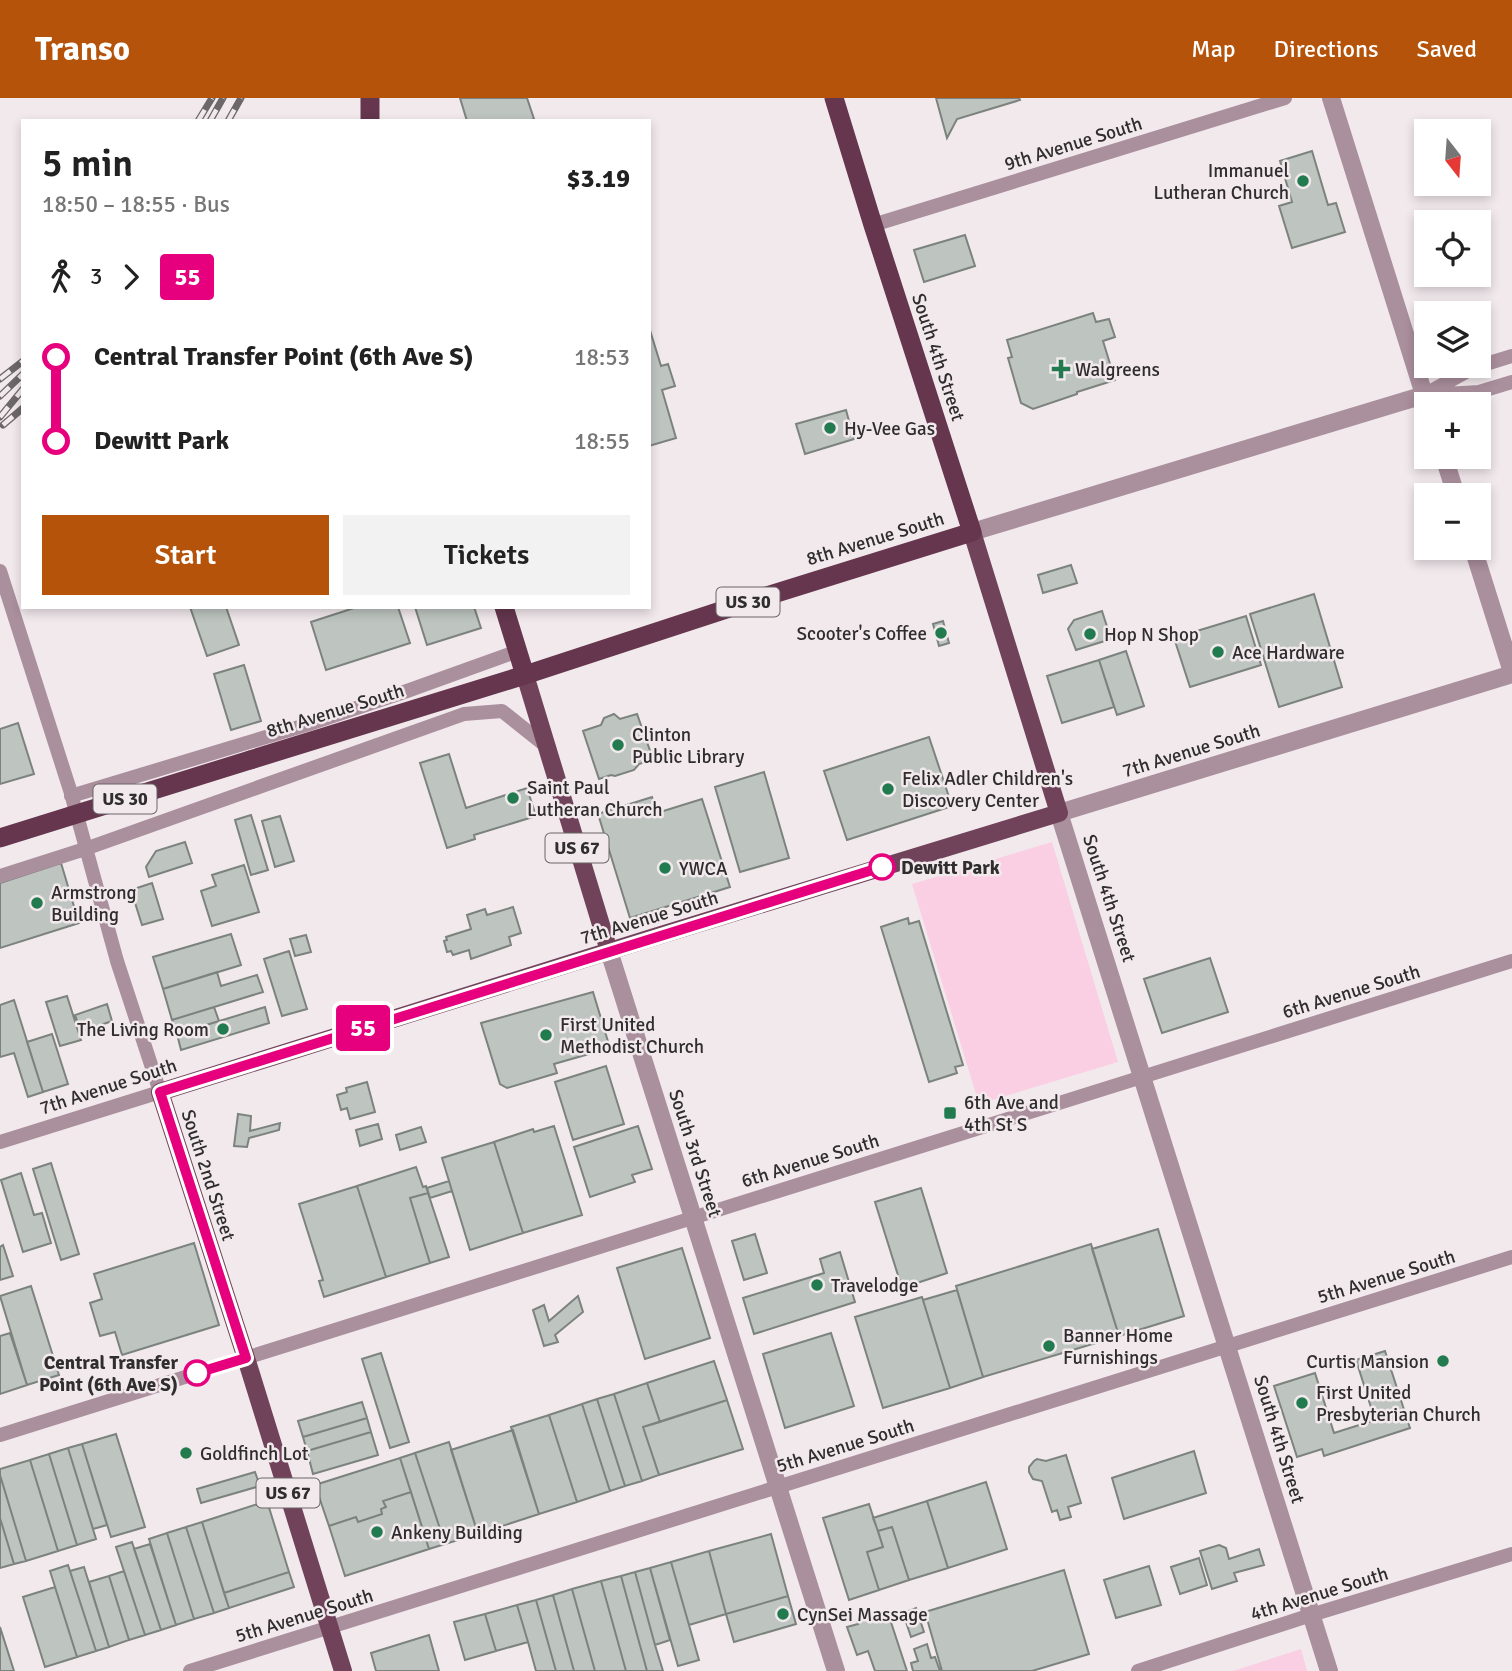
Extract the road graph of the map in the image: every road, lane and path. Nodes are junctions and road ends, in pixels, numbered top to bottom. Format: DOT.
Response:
graph roads {
  1 [pos="370,98"];
  2 [pos="834,98"];
  3 [pos="1285,98"];
  4 [pos="1331,98"];
  5 [pos="370,119"];
  6 [pos="873,225"];
  7 [pos="1512,356"];
  8 [pos="1512,382"];
  9 [pos="1423,392"];
  10 [pos="1438,392"];
  11 [pos="1479,392"];
  12 [pos="1414,403"];
  13 [pos="972,532"];
  14 [pos="1477,560"];
  15 [pos="0,571"];
  16 [pos="505,609"];
  17 [pos="518,651"];
  18 [pos="1512,673"];
  19 [pos="525,675"];
  20 [pos="546,746"];
  21 [pos="71,796"];
  22 [pos="1059,813"];
  23 [pos="0,838"];
  24 [pos="85,849"];
  25 [pos="0,876"];
  26 [pos="609,951"];
  27 [pos="1512,961"];
  28 [pos="1142,1076"];
  29 [pos="160,1092"];
  30 [pos="0,1142"];
  31 [pos="693,1217"];
  32 [pos="1512,1257"];
  33 [pos="1227,1346"];
  34 [pos="246,1358"];
  35 [pos="0,1435"];
  36 [pos="777,1487"];
  37 [pos="1512,1554"];
  38 [pos="1311,1615"];
  39 [pos="329,1627"];
  40 [pos="190,1671"];
  41 [pos="343,1671"];
  42 [pos="836,1671"];
  43 [pos="1138,1671"];
  44 [pos="1329,1671"];
  1 -- 5 [label="highway"];
  2 -- 6 [label="highway, South 4th Street"];
  3 -- 6 [label="street, 9th Avenue South"];
  4 -- 9 [label="street"];
  6 -- 13 [label="highway, South 4th Street"];
  7 -- 10 [label="street, 8th Avenue South"];
  8 -- 11 [label="street"];
  12 -- 13 [label="street, 8th Avenue South"];
  13 -- 19 [label="highway, 8th Avenue South / US 30"];
  13 -- 22 [label="main road, South 4th Street"];
  14 -- 18 [label="street"];
  15 -- 21 [label="street, South 2nd Street"];
  16 -- 17 [label="highway, South 3rd Street"];
  17 -- 19 [label="highway, South 3rd Street"];
  17 -- 21 [label="street, 8th Avenue South"];
  18 -- 22 [label="street, 7th Avenue South"];
  19 -- 20 [label="main road, South 3rd Street / US 67"];
  19 -- 23 [label="highway, 8th Avenue South / US 30, bridge"];
  20 -- 24 [label="street"];
  20 -- 26 [label="main road, South 3rd Street / US 67"];
  21 -- 24 [label="street, South 2nd Street"];
  22 -- 26 [label="main road, 7th Avenue South"];
  22 -- 28 [label="street, South 4th Street"];
  24 -- 25 [label="street"];
  24 -- 29 [label="street, South 2nd Street"];
  26 -- 29 [label="main road, 7th Avenue South"];
  26 -- 31 [label="street, South 3rd Street"];
  27 -- 28 [label="street, 6th Avenue South"];
  28 -- 31 [label="street, 6th Avenue South"];
  28 -- 33 [label="street, South 4th Street"];
  29 -- 30 [label="street, 7th Avenue South"];
  29 -- 34 [label="main road, South 2nd Street / US 67"];
  31 -- 34 [label="street, 6th Avenue South"];
  31 -- 36 [label="street, South 3rd Street"];
  32 -- 33 [label="street, 5th Avenue South"];
  33 -- 36 [label="street, 5th Avenue South"];
  33 -- 38 [label="street, South 4th Street"];
  34 -- 35 [label="street, 6th Avenue South"];
  34 -- 39 [label="main road, South 2nd Street / US 67"];
  36 -- 39 [label="street, 5th Avenue South"];
  36 -- 42 [label="street, South 3rd Street"];
  37 -- 38 [label="street, 4th Avenue South"];
  38 -- 43 [label="street, 4th Avenue South"];
  38 -- 44 [label="street, South 4th Street"];
  39 -- 40 [label="street, 5th Avenue South"];
  39 -- 41 [label="main road, South 2nd Street / US 67"];
}
